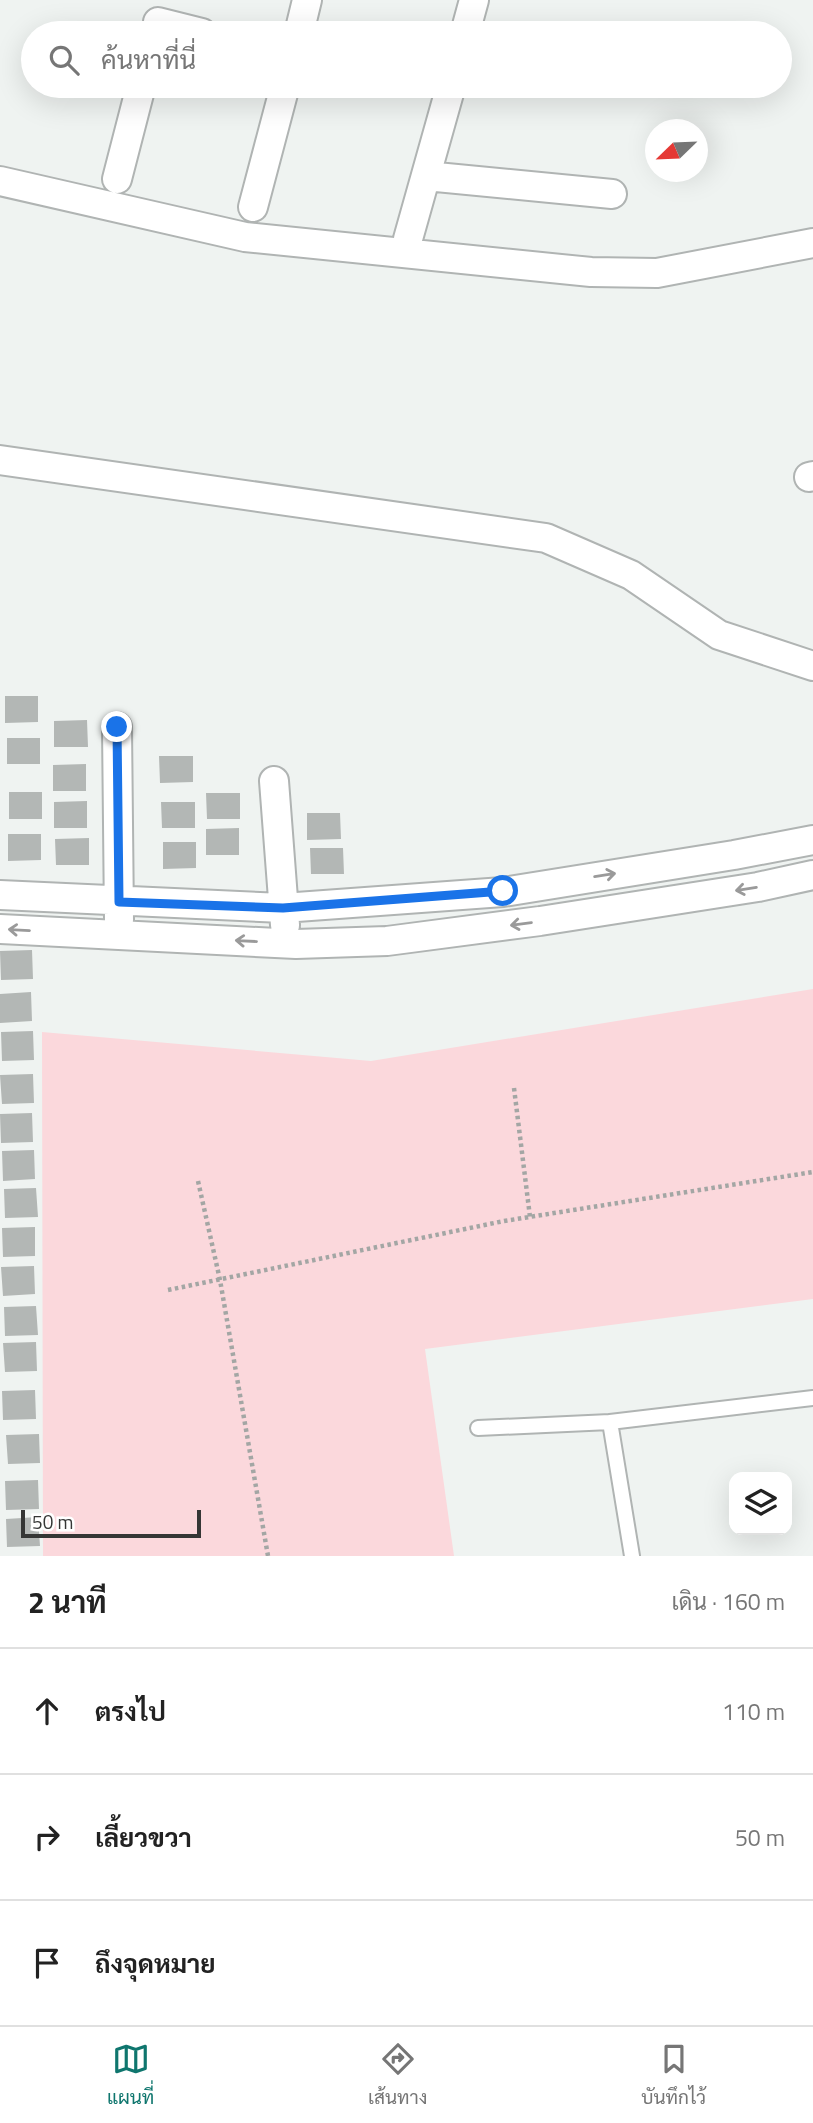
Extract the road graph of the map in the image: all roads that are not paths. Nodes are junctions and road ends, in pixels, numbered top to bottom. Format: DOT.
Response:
graph roads {
  1 [pos="307,0"];
  2 [pos="474,0"];
  3 [pos="302,21"];
  4 [pos="468,21"];
  5 [pos="138,98"];
  6 [pos="282,98"];
  7 [pos="448,98"];
  8 [pos="426,176"];
  9 [pos="117,179"];
  10 [pos="0,181"];
  11 [pos="612,194"];
  12 [pos="253,207"];
  13 [pos="408,239"];
  14 [pos="813,243"];
  15 [pos="0,460"];
  16 [pos="813,666"];
  17 [pos="117,727"];
  18 [pos="274,781"];
  19 [pos="813,839"];
  20 [pos="813,875"];
  21 [pos="0,895"];
  22 [pos="119,902"];
  23 [pos="283,908"];
  24 [pos="0,929"];
  25 [pos="120,935"];
  26 [pos="286,943"];
  27 [pos="813,1398"];
  28 [pos="610,1422"];
  29 [pos="478,1427"];
  30 [pos="632,1556"];
  1 -- 3 [label="street"];
  2 -- 4 [label="street"];
  5 -- 9 [label="street"];
  6 -- 12 [label="street"];
  7 -- 8 [label="street"];
  8 -- 11 [label="street"];
  8 -- 13 [label="street"];
  10 -- 14 [label="street"];
  15 -- 16 [label="street"];
  17 -- 22 [label="street"];
  18 -- 23 [label="street"];
  23 -- 19 [label="street, one-way"];
  20 -- 26 [label="street, one-way"];
  21 -- 22 [label="street"];
  22 -- 23 [label="street"];
  22 -- 25 [label="street"];
  23 -- 26 [label="street"];
  25 -- 24 [label="street, one-way"];
  26 -- 25 [label="street, one-way"];
  27 -- 28 [label="lane"];
  28 -- 29 [label="lane"];
  28 -- 30 [label="lane"];
}
